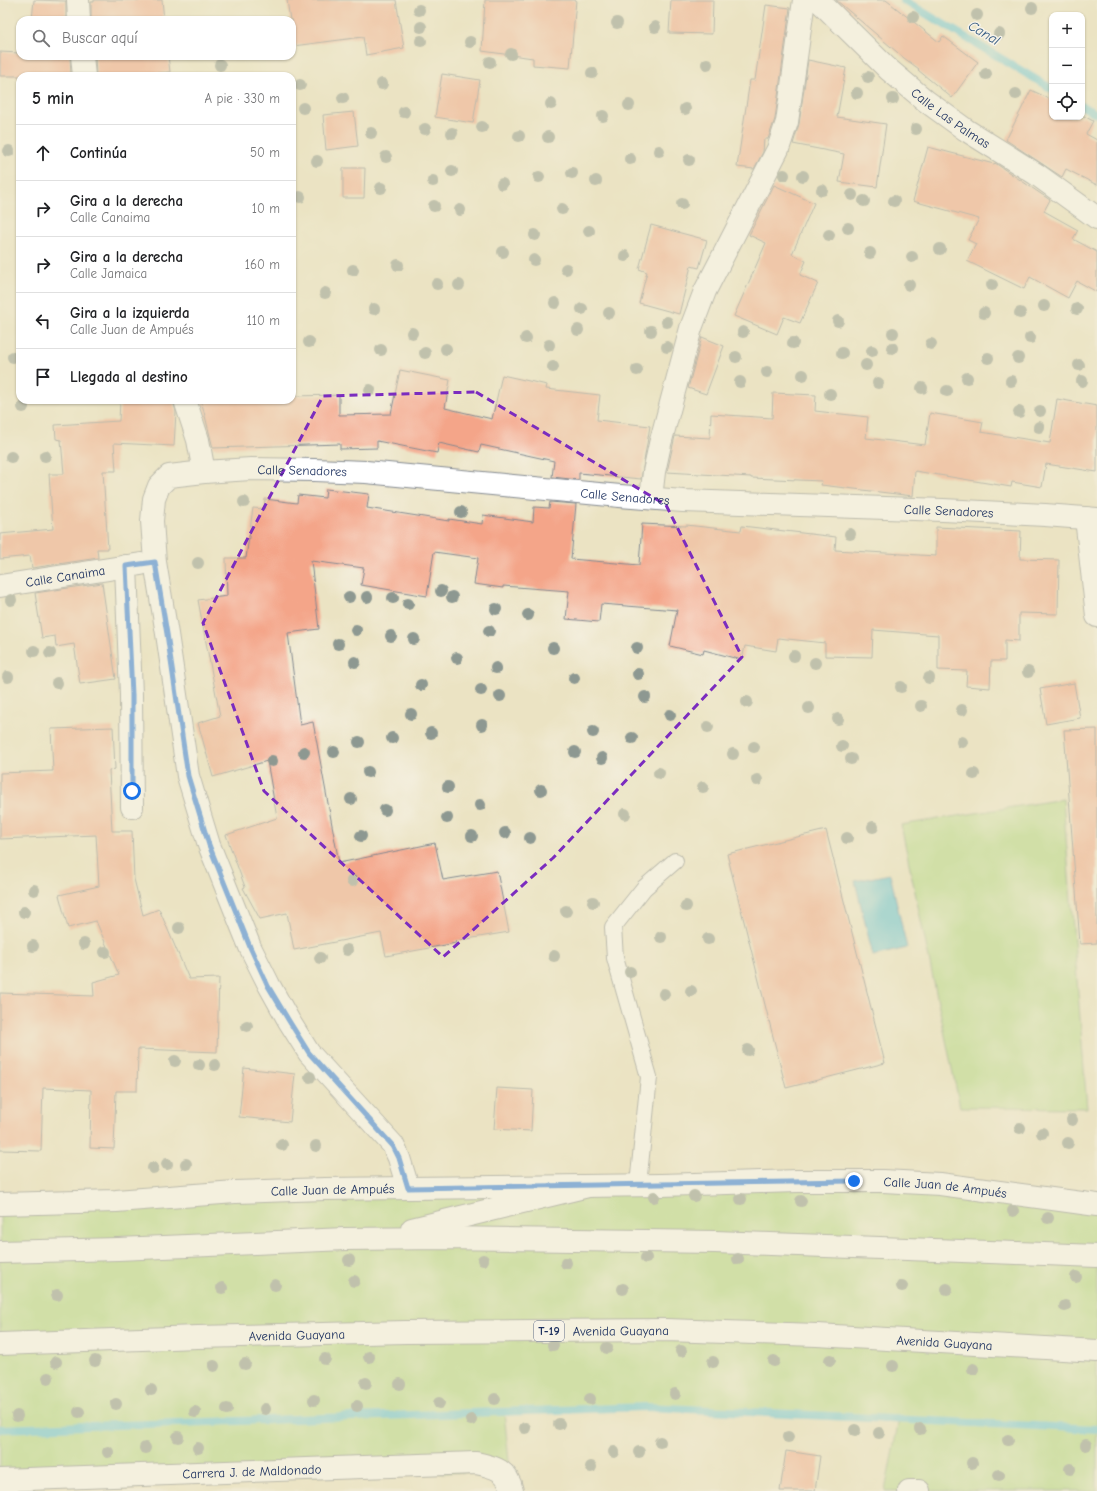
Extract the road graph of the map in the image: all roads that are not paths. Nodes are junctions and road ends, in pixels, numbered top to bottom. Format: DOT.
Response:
graph roads {
  1 [pos="78,0"];
  2 [pos="804,0"];
  3 [pos="818,0"];
  4 [pos="79,16"];
  5 [pos="82,60"];
  6 [pos="84,72"];
  7 [pos="1097,218"];
  8 [pos="186,404"];
  9 [pos="204,472"];
  10 [pos="651,498"];
  11 [pos="1092,518"];
  12 [pos="155,562"];
  13 [pos="126,566"];
  14 [pos="0,586"];
  15 [pos="1097,616"];
  16 [pos="132,807"];
  17 [pos="675,861"];
  18 [pos="638,1185"];
  19 [pos="588,1186"];
  20 [pos="408,1188"];
  21 [pos="0,1204"];
  22 [pos="1097,1204"];
  23 [pos="374,1238"];
  24 [pos="0,1252"];
  25 [pos="1097,1256"];
  26 [pos="0,1344"];
  27 [pos="1097,1351"];
  28 [pos="0,1480"];
  29 [pos="512,1491"];
  30 [pos="909,1491"];
  31 [pos="919,1491"];
  1 -- 4 [label="main road"];
  2 -- 10 [label="main road"];
  3 -- 7 [label="main road, Calle Las Palmas"];
  5 -- 6 [label="main road"];
  8 -- 9 [label="main road"];
  9 -- 10 [label="main road, Calle Senadores"];
  9 -- 12 [label="main road, Calle Senadores"];
  10 -- 11 [label="main road, Calle Senadores"];
  11 -- 15 [label="main road"];
  12 -- 13 [label="main road, Calle Canaima"];
  12 -- 20 [label="main road"];
  13 -- 14 [label="main road, Calle Canaima"];
  13 -- 16 [label="main road"];
  17 -- 18 [label="lane"];
  18 -- 19 [label="main road, Calle Juan de Ampués"];
  18 -- 22 [label="main road, Calle Juan de Ampués"];
  19 -- 20 [label="main road, Calle Juan de Ampués"];
  19 -- 23 [label="main road"];
  20 -- 21 [label="main road, Calle Juan de Ampués"];
  23 -- 24 [label="main road"];
  23 -- 25 [label="main road"];
  26 -- 27 [label="main road, Avenida Guayana / T-19"];
  28 -- 29 [label="main road, Carrera J. de Maldonado"];
  30 -- 31 [label="main road"];
}
